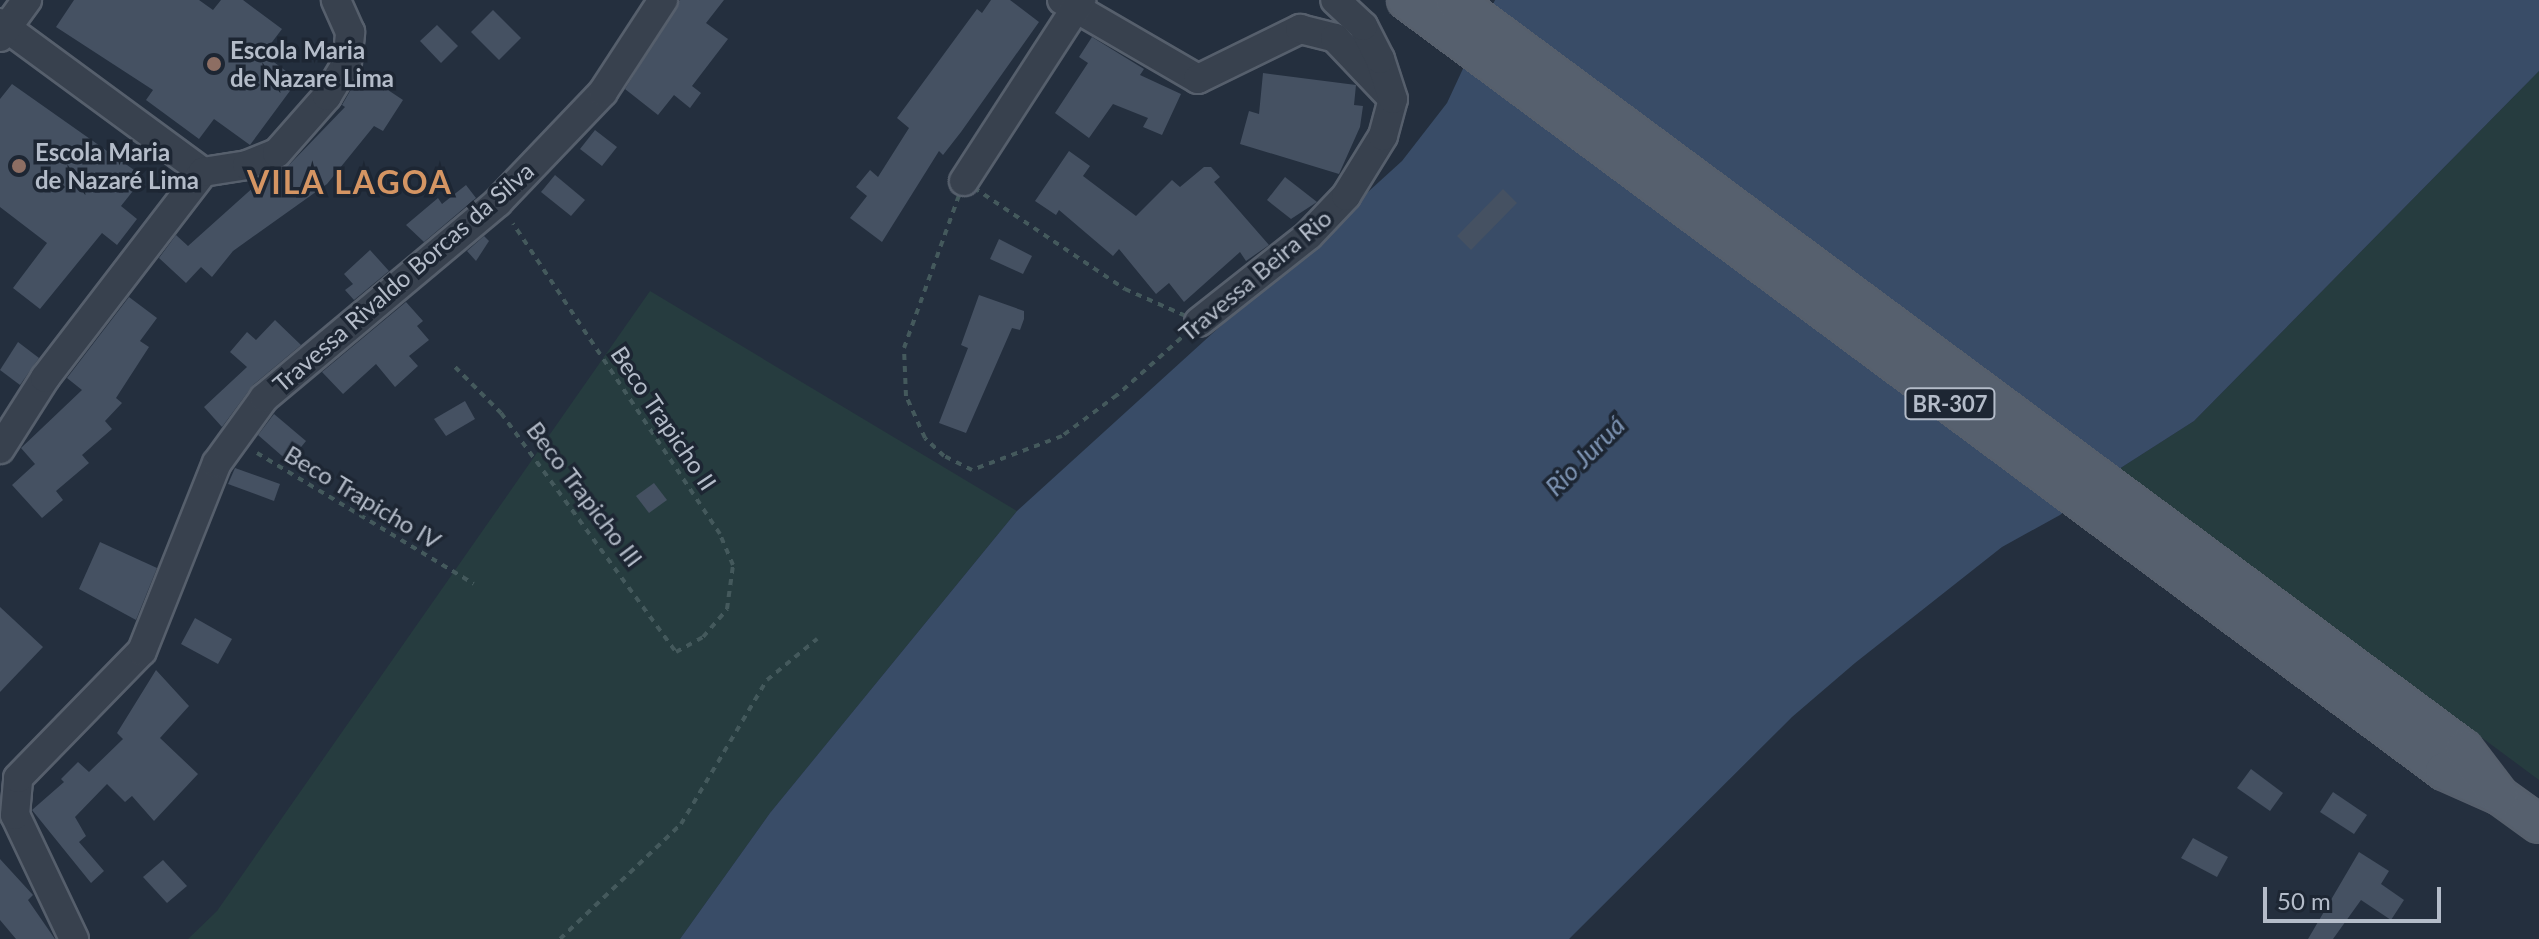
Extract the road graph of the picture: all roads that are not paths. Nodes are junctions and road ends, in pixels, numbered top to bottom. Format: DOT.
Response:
graph roads {
  1 [pos="27,0"];
  2 [pos="336,0"];
  3 [pos="663,0"];
  4 [pos="1335,0"];
  5 [pos="1406,0"];
  6 [pos="1454,0"];
  7 [pos="1072,3"];
  8 [pos="2,29"];
  9 [pos="1393,99"];
  10 [pos="203,172"];
  11 [pos="964,181"];
  12 [pos="1199,322"];
  13 [pos="0,449"];
  14 [pos="16,770"];
  15 [pos="2500,796"];
  16 [pos="2539,824"];
  17 [pos="74,939"];
  1 -- 8 [label="street"];
  2 -- 10 [label="street"];
  3 -- 14 [label="street, Travessa Rivaldo Borcas da Silva"];
  4 -- 9 [label="street"];
  5 -- 15 [label="main road, BR-307"];
  6 -- 15 [label="main road, BR-307"];
  7 -- 9 [label="street"];
  7 -- 11 [label="street"];
  8 -- 10 [label="street"];
  9 -- 12 [label="street, Travessa Beira Rio"];
  10 -- 13 [label="street"];
  14 -- 17 [label="street"];
  15 -- 16 [label="main road, BR-307"];
}
